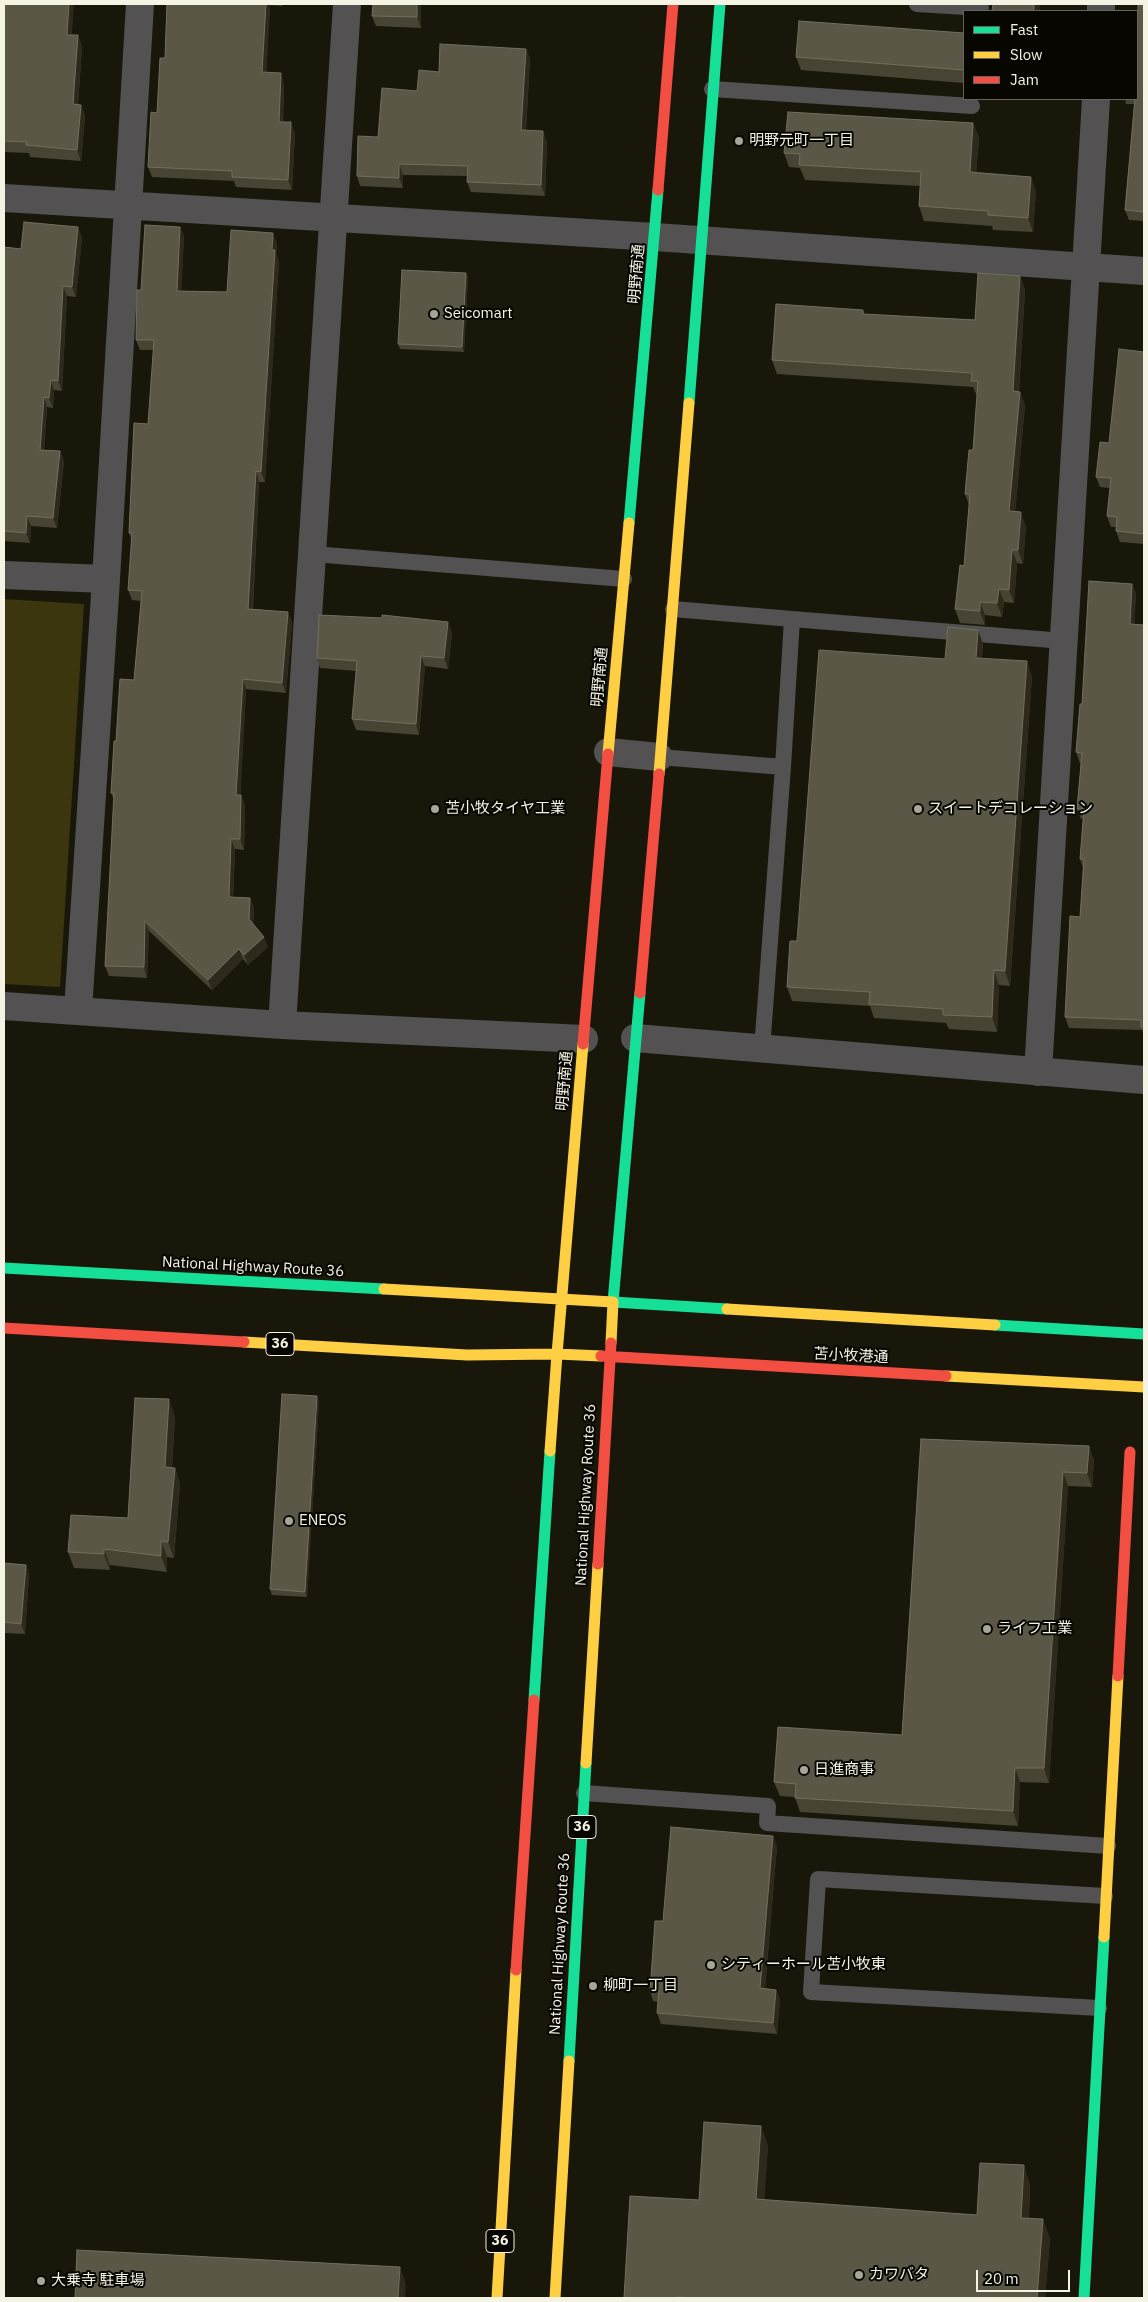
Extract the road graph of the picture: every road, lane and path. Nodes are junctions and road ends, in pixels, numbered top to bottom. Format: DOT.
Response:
graph roads {
  1 [pos="140,4"];
  2 [pos="347,4"];
  3 [pos="673,4"];
  4 [pos="720,4"];
  5 [pos="917,4"];
  6 [pos="981,8"];
  7 [pos="712,89"];
  8 [pos="1096,100"];
  9 [pos="972,106"];
  10 [pos="4,198"];
  11 [pos="129,206"];
  12 [pos="335,218"];
  13 [pos="655,237"];
  14 [pos="702,240"];
  15 [pos="1086,267"];
  16 [pos="1144,271"];
  17 [pos="313,554"];
  18 [pos="4,575"];
  19 [pos="106,579"];
  20 [pos="624,579"];
  21 [pos="673,609"];
  22 [pos="792,619"];
  23 [pos="1064,641"];
  24 [pos="608,752"];
  25 [pos="659,757"];
  26 [pos="783,767"];
  27 [pos="4,1006"];
  28 [pos="78,1010"];
  29 [pos="282,1025"];
  30 [pos="635,1038"];
  31 [pos="584,1039"];
  32 [pos="762,1049"];
  33 [pos="1038,1072"];
  34 [pos="1144,1080"];
  35 [pos="4,1268"];
  36 [pos="562,1299"];
  37 [pos="613,1302"];
  38 [pos="4,1328"];
  39 [pos="1144,1334"];
  40 [pos="557,1354"];
  41 [pos="610,1357"];
  42 [pos="1144,1387"];
  43 [pos="1137,1452"];
  44 [pos="584,1793"];
  45 [pos="1108,1846"];
  46 [pos="1105,1896"];
  47 [pos="1099,2008"];
  48 [pos="497,2298"];
  49 [pos="555,2298"];
  50 [pos="1084,2298"];
  1 -- 11 [label="street"];
  2 -- 12 [label="street"];
  3 -- 13 [label="main road, 明野南通"];
  4 -- 7 [label="main road"];
  5 -- 6 [label="lane"];
  7 -- 9 [label="lane"];
  7 -- 14 [label="main road"];
  8 -- 15 [label="street"];
  10 -- 11 [label="street"];
  11 -- 12 [label="street"];
  11 -- 19 [label="street"];
  12 -- 13 [label="street"];
  12 -- 17 [label="street"];
  13 -- 14 [label="street"];
  13 -- 20 [label="main road, 明野南通"];
  14 -- 15 [label="street"];
  14 -- 21 [label="main road"];
  15 -- 16 [label="street"];
  15 -- 23 [label="street"];
  17 -- 20 [label="lane"];
  17 -- 29 [label="street"];
  18 -- 19 [label="street"];
  19 -- 28 [label="street"];
  20 -- 24 [label="main road, 明野南通"];
  21 -- 22 [label="lane"];
  21 -- 25 [label="main road"];
  22 -- 23 [label="lane"];
  22 -- 26 [label="lane"];
  23 -- 33 [label="street"];
  24 -- 25 [label="street"];
  24 -- 31 [label="main road, 明野南通"];
  25 -- 26 [label="lane"];
  25 -- 30 [label="main road"];
  26 -- 32 [label="lane"];
  27 -- 28 [label="street"];
  28 -- 29 [label="street"];
  29 -- 31 [label="street"];
  30 -- 32 [label="street"];
  30 -- 37 [label="main road"];
  31 -- 36 [label="main road, 明野南通"];
  32 -- 33 [label="street"];
  33 -- 34 [label="street"];
  35 -- 36 [label="main road, National Highway Route 36"];
  36 -- 37 [label="main road, National Highway Route 36"];
  36 -- 40 [label="main road, 明野南通"];
  37 -- 39 [label="main road"];
  37 -- 41 [label="main road, National Highway Route 36 / 36"];
  38 -- 40 [label="main road, 36"];
  40 -- 41 [label="main road, 苫小牧港通"];
  40 -- 48 [label="main road, 36"];
  41 -- 42 [label="main road, 苫小牧港通"];
  41 -- 44 [label="main road, National Highway Route 36 / 36"];
  43 -- 45 [label="main road"];
  44 -- 45 [label="lane"];
  44 -- 49 [label="main road, National Highway Route 36 / 36"];
  45 -- 46 [label="main road"];
  46 -- 47 [label="main road"];
  46 -- 47 [label="lane"];
  47 -- 50 [label="main road"];
}
